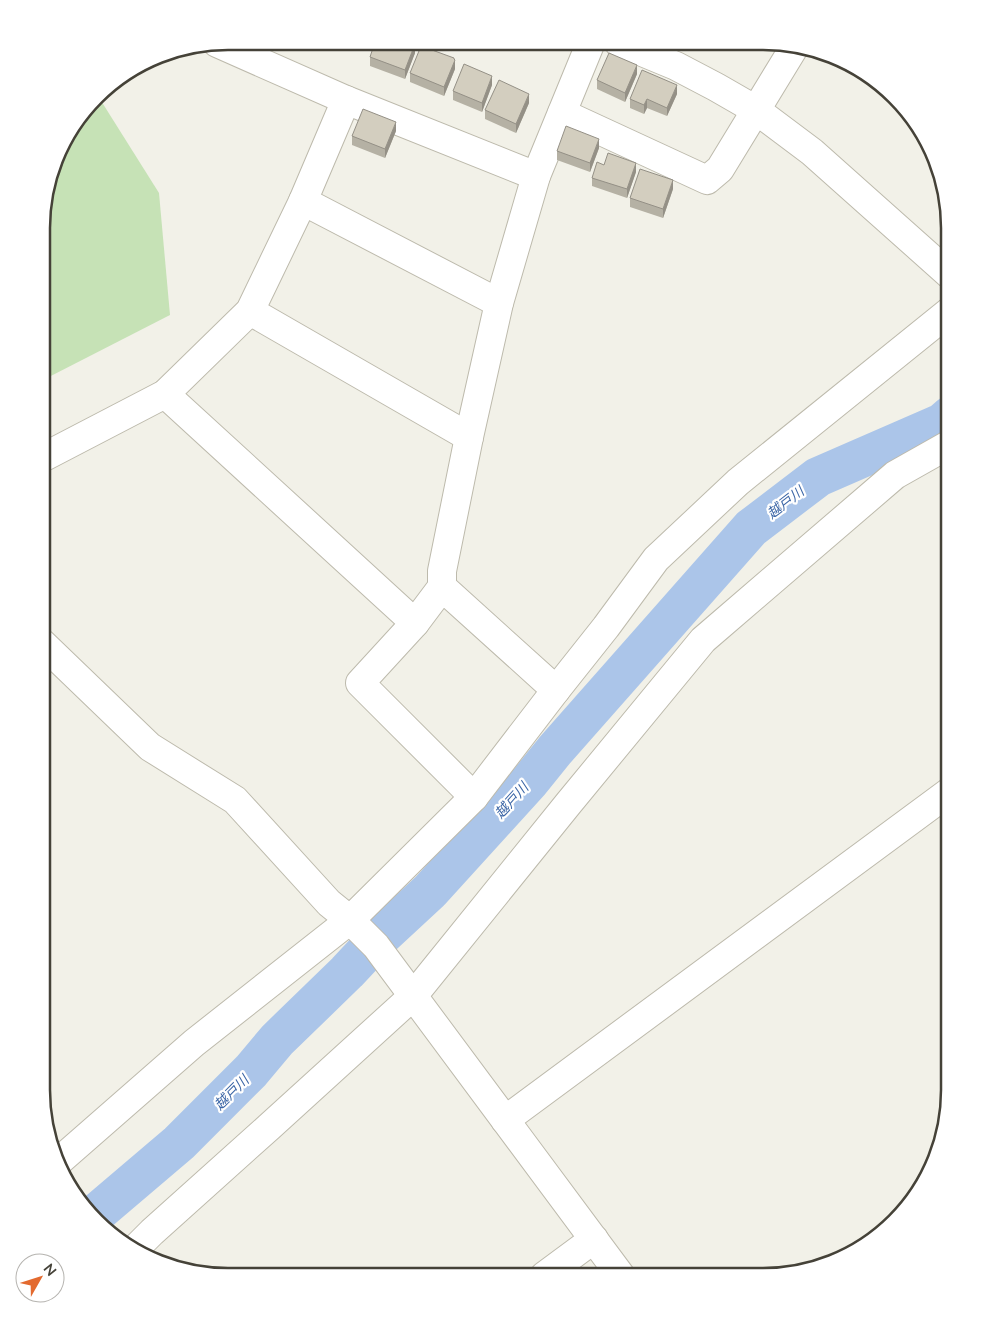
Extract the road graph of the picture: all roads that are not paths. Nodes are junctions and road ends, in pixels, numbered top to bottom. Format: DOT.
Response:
graph roads {
  1 [pos="233,50"];
  2 [pos="587,50"];
  3 [pos="637,50"];
  4 [pos="791,52"];
  5 [pos="346,100"];
  6 [pos="756,110"];
  7 [pos="562,113"];
  8 [pos="536,176"];
  9 [pos="303,202"];
  10 [pos="941,267"];
  11 [pos="498,302"];
  12 [pos="250,311"];
  13 [pos="941,318"];
  14 [pos="165,394"];
  15 [pos="469,437"];
  16 [pos="941,449"];
  17 [pos="50,454"];
  18 [pos="442,587"];
  19 [pos="415,623"];
  20 [pos="50,651"];
  21 [pos="556,690"];
  22 [pos="474,798"];
  23 [pos="941,799"];
  24 [pos="350,920"];
  25 [pos="413,996"];
  26 [pos="506,1120"];
  27 [pos="64,1157"];
  28 [pos="594,1239"];
  29 [pos="140,1244"];
  30 [pos="555,1268"];
  31 [pos="615,1268"];
  1 -- 5 [label="street"];
  2 -- 7 [label="street"];
  3 -- 6 [label="street"];
  4 -- 6 [label="street"];
  5 -- 8 [label="street"];
  5 -- 9 [label="street"];
  6 -- 7 [label="street"];
  6 -- 10 [label="street"];
  7 -- 8 [label="street"];
  8 -- 11 [label="street"];
  9 -- 11 [label="street"];
  9 -- 12 [label="street"];
  11 -- 15 [label="street"];
  12 -- 14 [label="street"];
  12 -- 15 [label="street"];
  13 -- 21 [label="street"];
  14 -- 17 [label="street"];
  14 -- 19 [label="street"];
  15 -- 18 [label="street"];
  16 -- 25 [label="street"];
  18 -- 19 [label="street"];
  18 -- 21 [label="street"];
  19 -- 22 [label="street"];
  20 -- 24 [label="street"];
  21 -- 22 [label="street"];
  22 -- 24 [label="street"];
  23 -- 26 [label="street"];
  24 -- 25 [label="street"];
  24 -- 27 [label="street"];
  25 -- 26 [label="street"];
  25 -- 29 [label="street"];
  26 -- 28 [label="street"];
  28 -- 30 [label="street"];
  28 -- 31 [label="street"];
}
